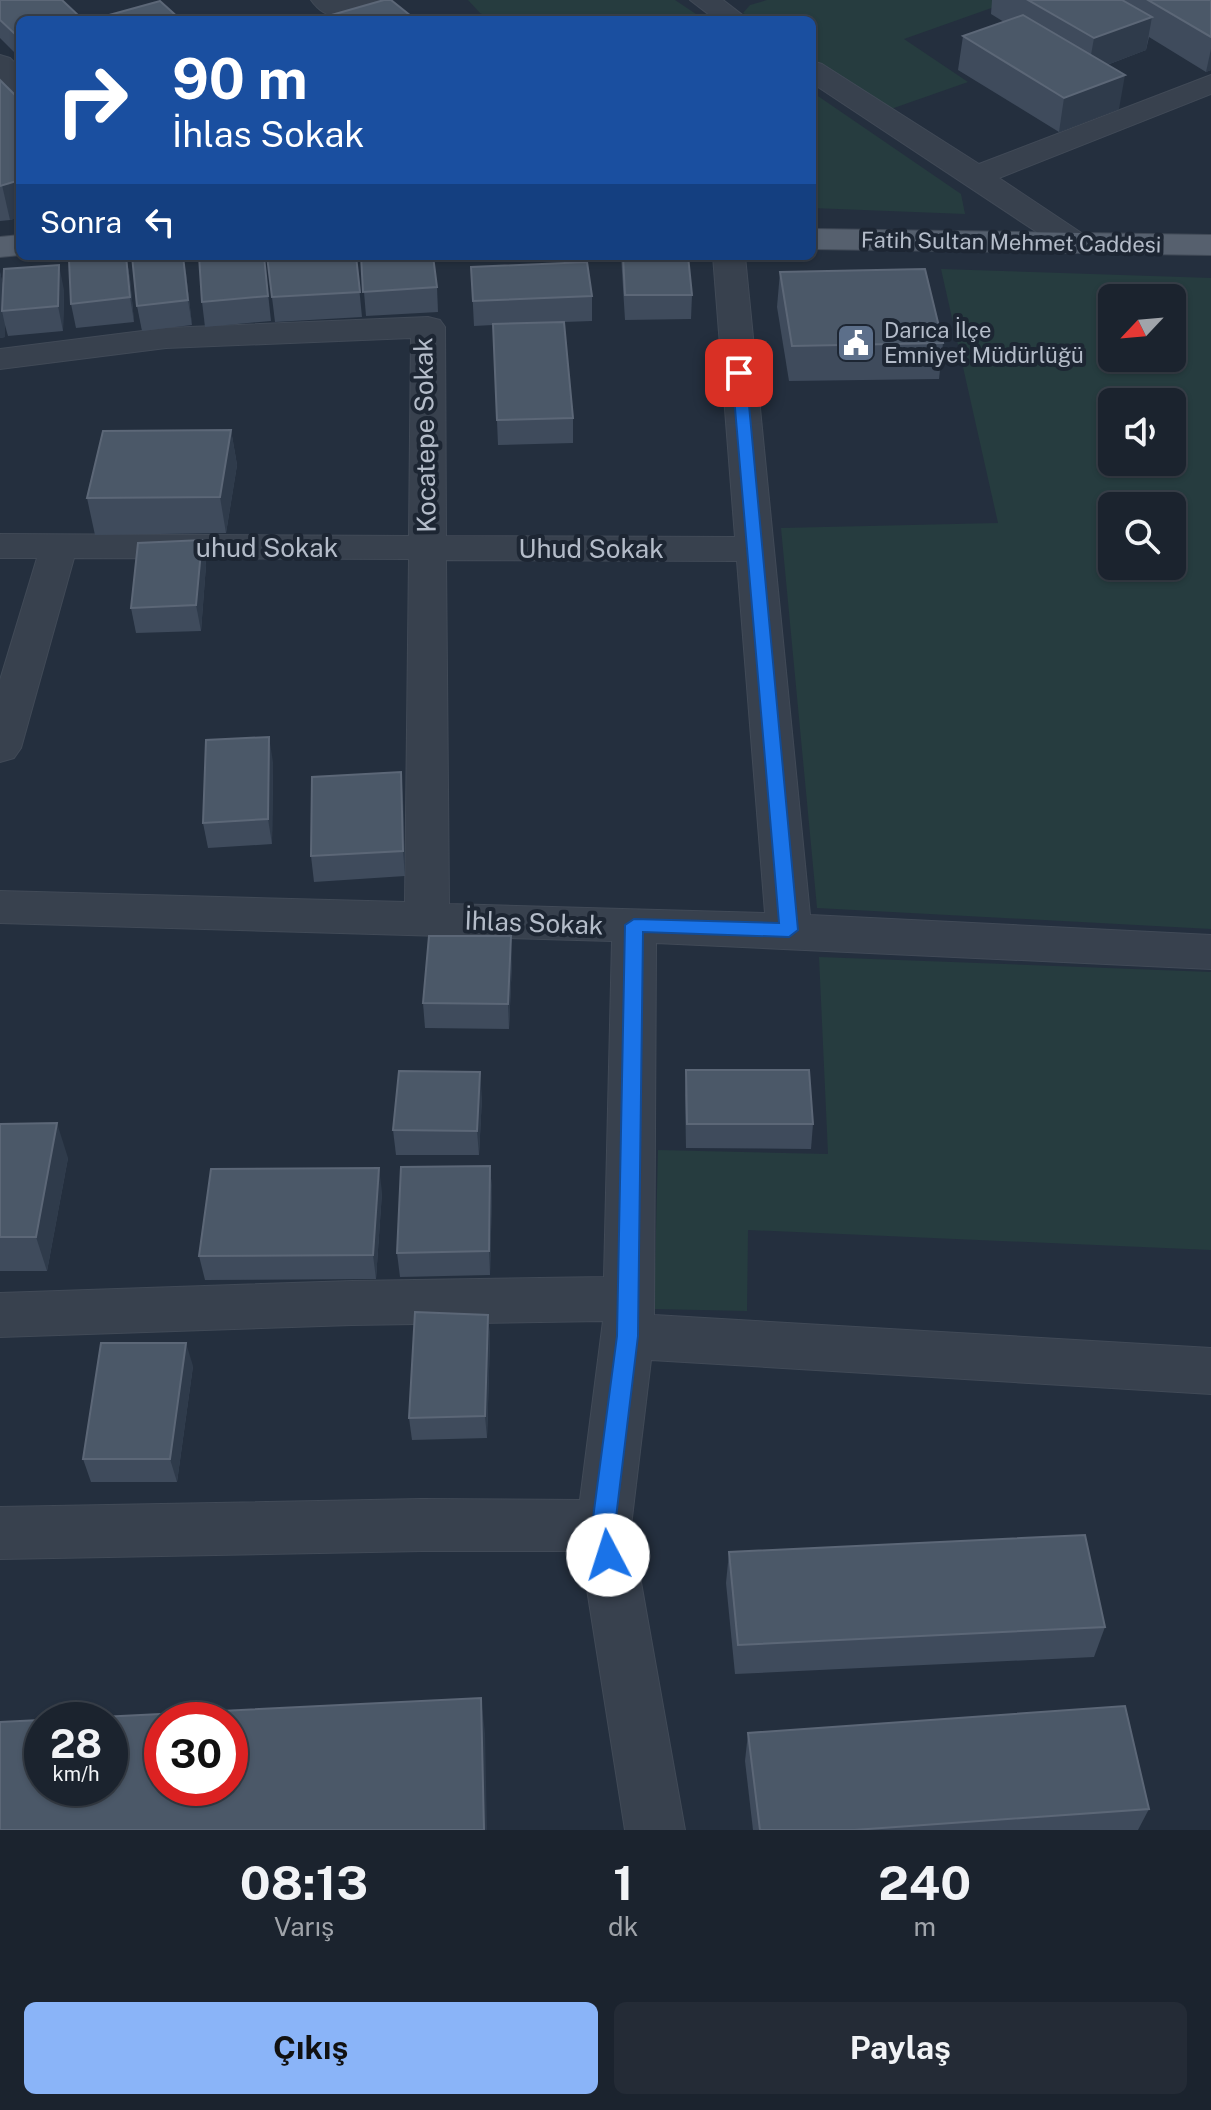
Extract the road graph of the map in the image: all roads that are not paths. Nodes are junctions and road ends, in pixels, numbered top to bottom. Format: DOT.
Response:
graph roads {
  1 [pos="325,0"];
  2 [pos="377,0"];
  3 [pos="714,2"];
  4 [pos="730,16"];
  5 [pos="0,64"];
  6 [pos="816,73"];
  7 [pos="16,81"];
  8 [pos="1211,84"];
  9 [pos="976,176"];
  10 [pos="816,239"];
  11 [pos="1075,243"];
  12 [pos="1211,245"];
  13 [pos="729,260"];
  14 [pos="0,359"];
  15 [pos="0,546"];
  16 [pos="59,546"];
  17 [pos="427,549"];
  18 [pos="755,549"];
  19 [pos="4,724"];
  20 [pos="0,907"];
  21 [pos="427,920"];
  22 [pos="634,925"];
  23 [pos="789,930"];
  24 [pos="1211,952"];
  25 [pos="0,1315"];
  26 [pos="628,1317"];
  27 [pos="1211,1371"];
  28 [pos="604,1526"];
  29 [pos="0,1533"];
  30 [pos="655,1830"];
  1 -- 2 [label="street"];
  3 -- 4 [label="street"];
  5 -- 7 [label="street"];
  6 -- 9 [label="street"];
  8 -- 9 [label="street"];
  9 -- 11 [label="street"];
  10 -- 11 [label="main road, Fatih Sultan Mehmet Caddesi"];
  11 -- 12 [label="main road, Fatih Sultan Mehmet Caddesi"];
  13 -- 18 [label="street"];
  14 -- 17 [label="street, Kocatepe Sokak"];
  15 -- 16 [label="street"];
  16 -- 17 [label="street, uhud Sokak"];
  16 -- 19 [label="street"];
  17 -- 18 [label="street, Uhud Sokak"];
  17 -- 21 [label="street, Kocatepe Sokak"];
  18 -- 23 [label="street"];
  20 -- 21 [label="street, İhlas Sokak"];
  21 -- 22 [label="street, İhlas Sokak"];
  22 -- 23 [label="street, İhlas Sokak"];
  22 -- 26 [label="street"];
  23 -- 24 [label="street, İhlas Sokak"];
  25 -- 26 [label="street"];
  26 -- 27 [label="street"];
  26 -- 28 [label="street"];
  28 -- 29 [label="street"];
  28 -- 30 [label="street"];
}
